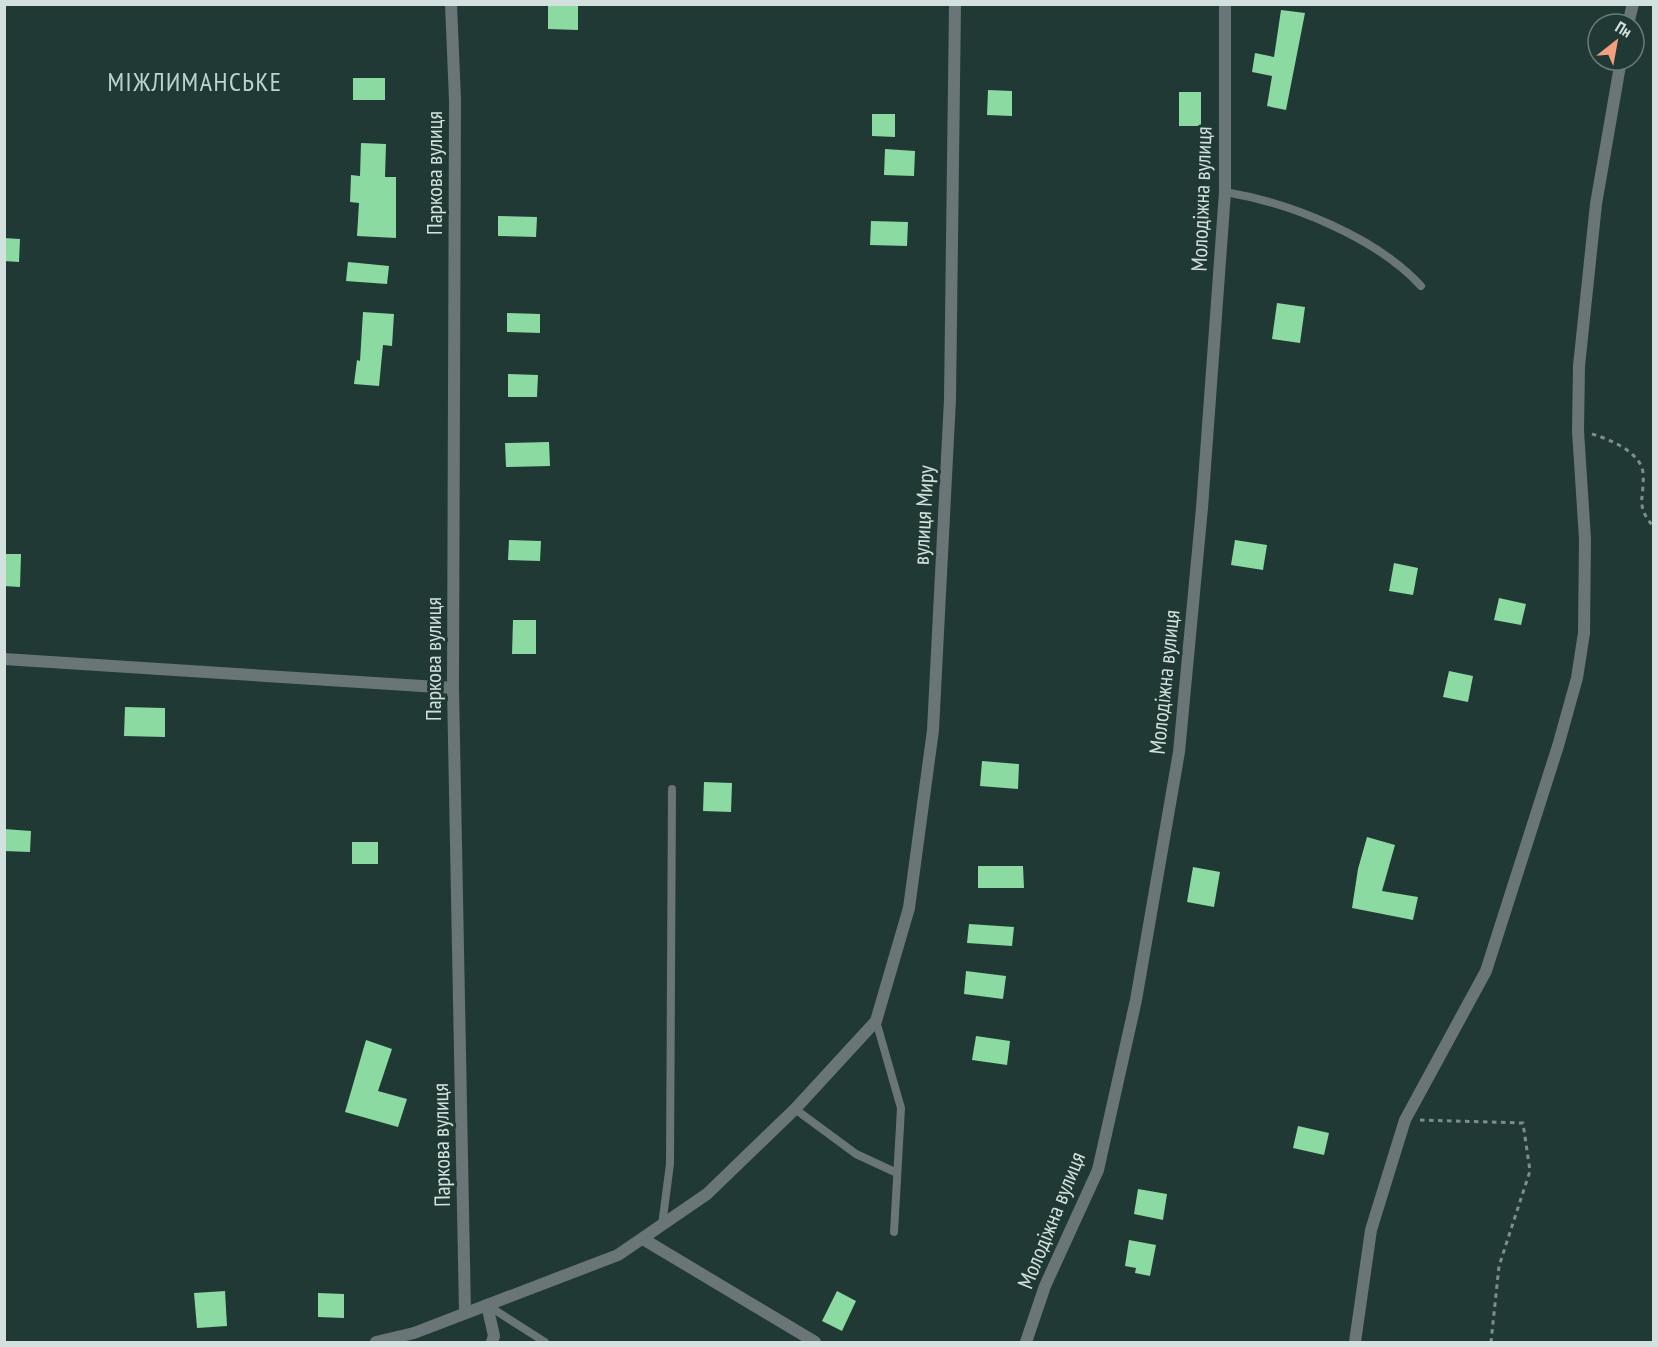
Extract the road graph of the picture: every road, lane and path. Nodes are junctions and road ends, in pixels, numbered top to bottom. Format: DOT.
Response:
graph roads {
  1 [pos="451,4"];
  2 [pos="955,4"];
  3 [pos="1225,4"];
  4 [pos="1619,72"];
  5 [pos="1225,192"];
  6 [pos="1421,286"];
  7 [pos="1578,431"];
  8 [pos="1653,527"];
  9 [pos="4,659"];
  10 [pos="453,688"];
  11 [pos="672,789"];
  12 [pos="876,1022"];
  13 [pos="795,1109"];
  14 [pos="1405,1120"];
  15 [pos="897,1173"];
  16 [pos="662,1225"];
  17 [pos="894,1232"];
  18 [pos="643,1239"];
  19 [pos="487,1305"];
  20 [pos="465,1313"];
  21 [pos="376,1342"];
  22 [pos="492,1342"];
  23 [pos="544,1342"];
  24 [pos="815,1342"];
  25 [pos="1026,1342"];
  26 [pos="1355,1342"];
  27 [pos="1491,1342"];
  1 -- 10 [label="street, Паркова вулиця"];
  2 -- 12 [label="street, вулиця Миру"];
  3 -- 5 [label="street, Молодіжна вулиця"];
  4 -- 7 [label="street"];
  5 -- 6 [label="lane"];
  5 -- 25 [label="street, Молодіжна вулиця"];
  7 -- 8 [label="path"];
  7 -- 14 [label="street"];
  9 -- 10 [label="street"];
  10 -- 20 [label="street, Паркова вулиця"];
  11 -- 16 [label="lane"];
  12 -- 13 [label="street"];
  12 -- 15 [label="lane"];
  13 -- 15 [label="lane"];
  13 -- 16 [label="street"];
  14 -- 26 [label="street"];
  14 -- 27 [label="path"];
  15 -- 17 [label="lane"];
  16 -- 18 [label="street"];
  18 -- 19 [label="street"];
  18 -- 24 [label="street"];
  19 -- 20 [label="street"];
  19 -- 22 [label="street"];
  19 -- 23 [label="lane"];
  20 -- 21 [label="street"];
}
